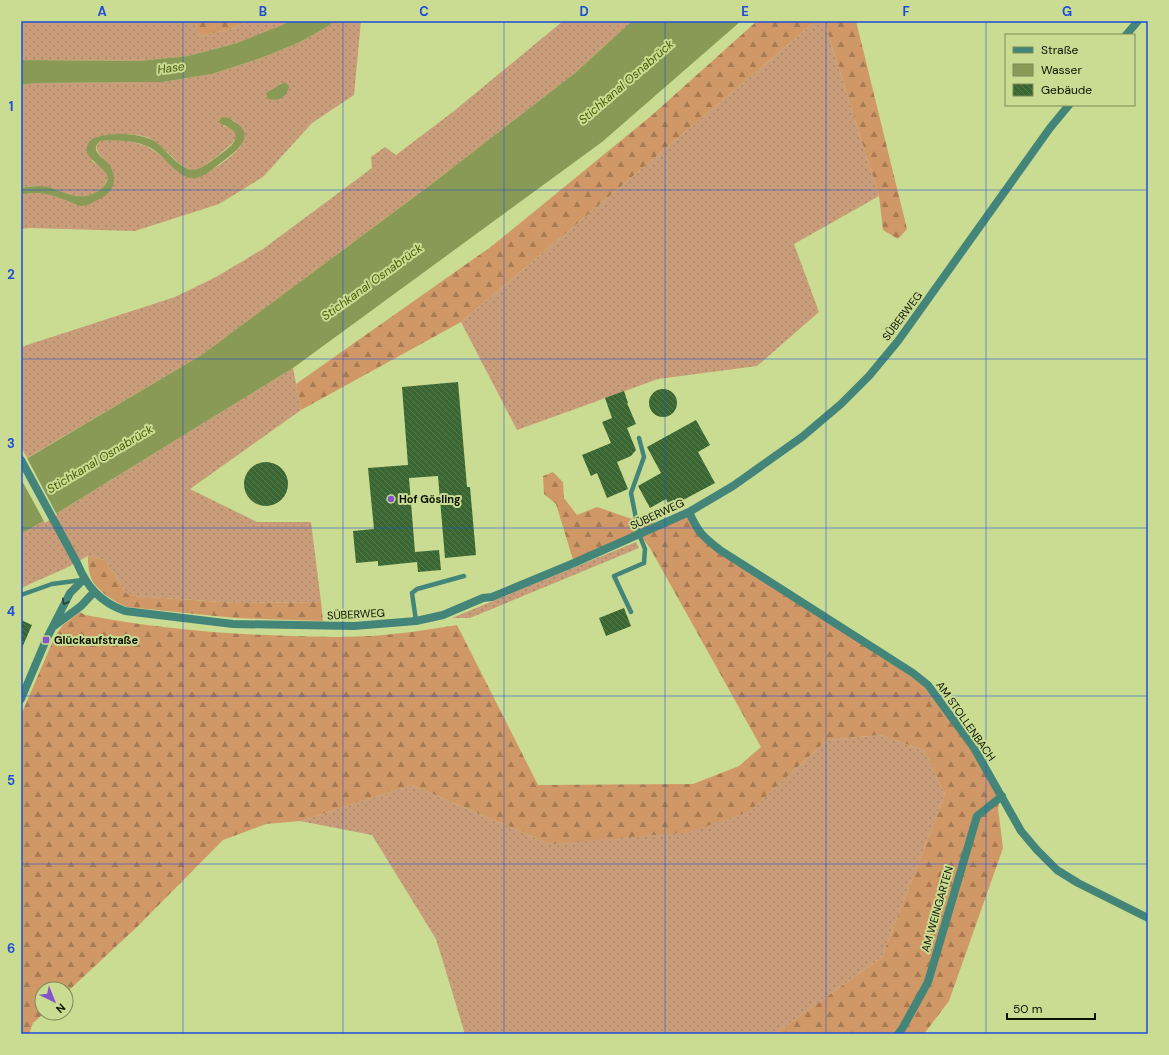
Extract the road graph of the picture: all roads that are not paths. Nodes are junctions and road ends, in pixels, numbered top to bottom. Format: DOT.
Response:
graph roads {
  1 [pos="1138,21"];
  2 [pos="1127,34"];
  3 [pos="1068,106"];
  4 [pos="639,438"];
  5 [pos="21,460"];
  6 [pos="689,512"];
  7 [pos="640,534"];
  8 [pos="464,576"];
  9 [pos="84,579"];
  10 [pos="94,592"];
  11 [pos="21,595"];
  12 [pos="631,612"];
  13 [pos="416,621"];
  14 [pos="52,628"];
  15 [pos="21,699"];
  16 [pos="1002,796"];
  17 [pos="1148,918"];
  18 [pos="898,1034"];
  1 -- 2 [label="street"];
  3 -- 6 [label="street, SÜBERWEG"];
  4 -- 7 [label="lane"];
  5 -- 9 [label="street, SÜBERWEG"];
  6 -- 7 [label="street, SÜBERWEG"];
  6 -- 16 [label="street, AM STOLLENBACH"];
  7 -- 12 [label="lane"];
  7 -- 13 [label="street, SÜBERWEG"];
  8 -- 13 [label="lane"];
  9 -- 10 [label="street, SÜBERWEG"];
  9 -- 11 [label="lane"];
  9 -- 14 [label="street, one-way"];
  10 -- 13 [label="street, SÜBERWEG"];
  10 -- 14 [label="street"];
  14 -- 15 [label="street"];
  16 -- 17 [label="street, AM STOLLENBACH"];
  16 -- 18 [label="street, AM WEINGARTEN"];
}
